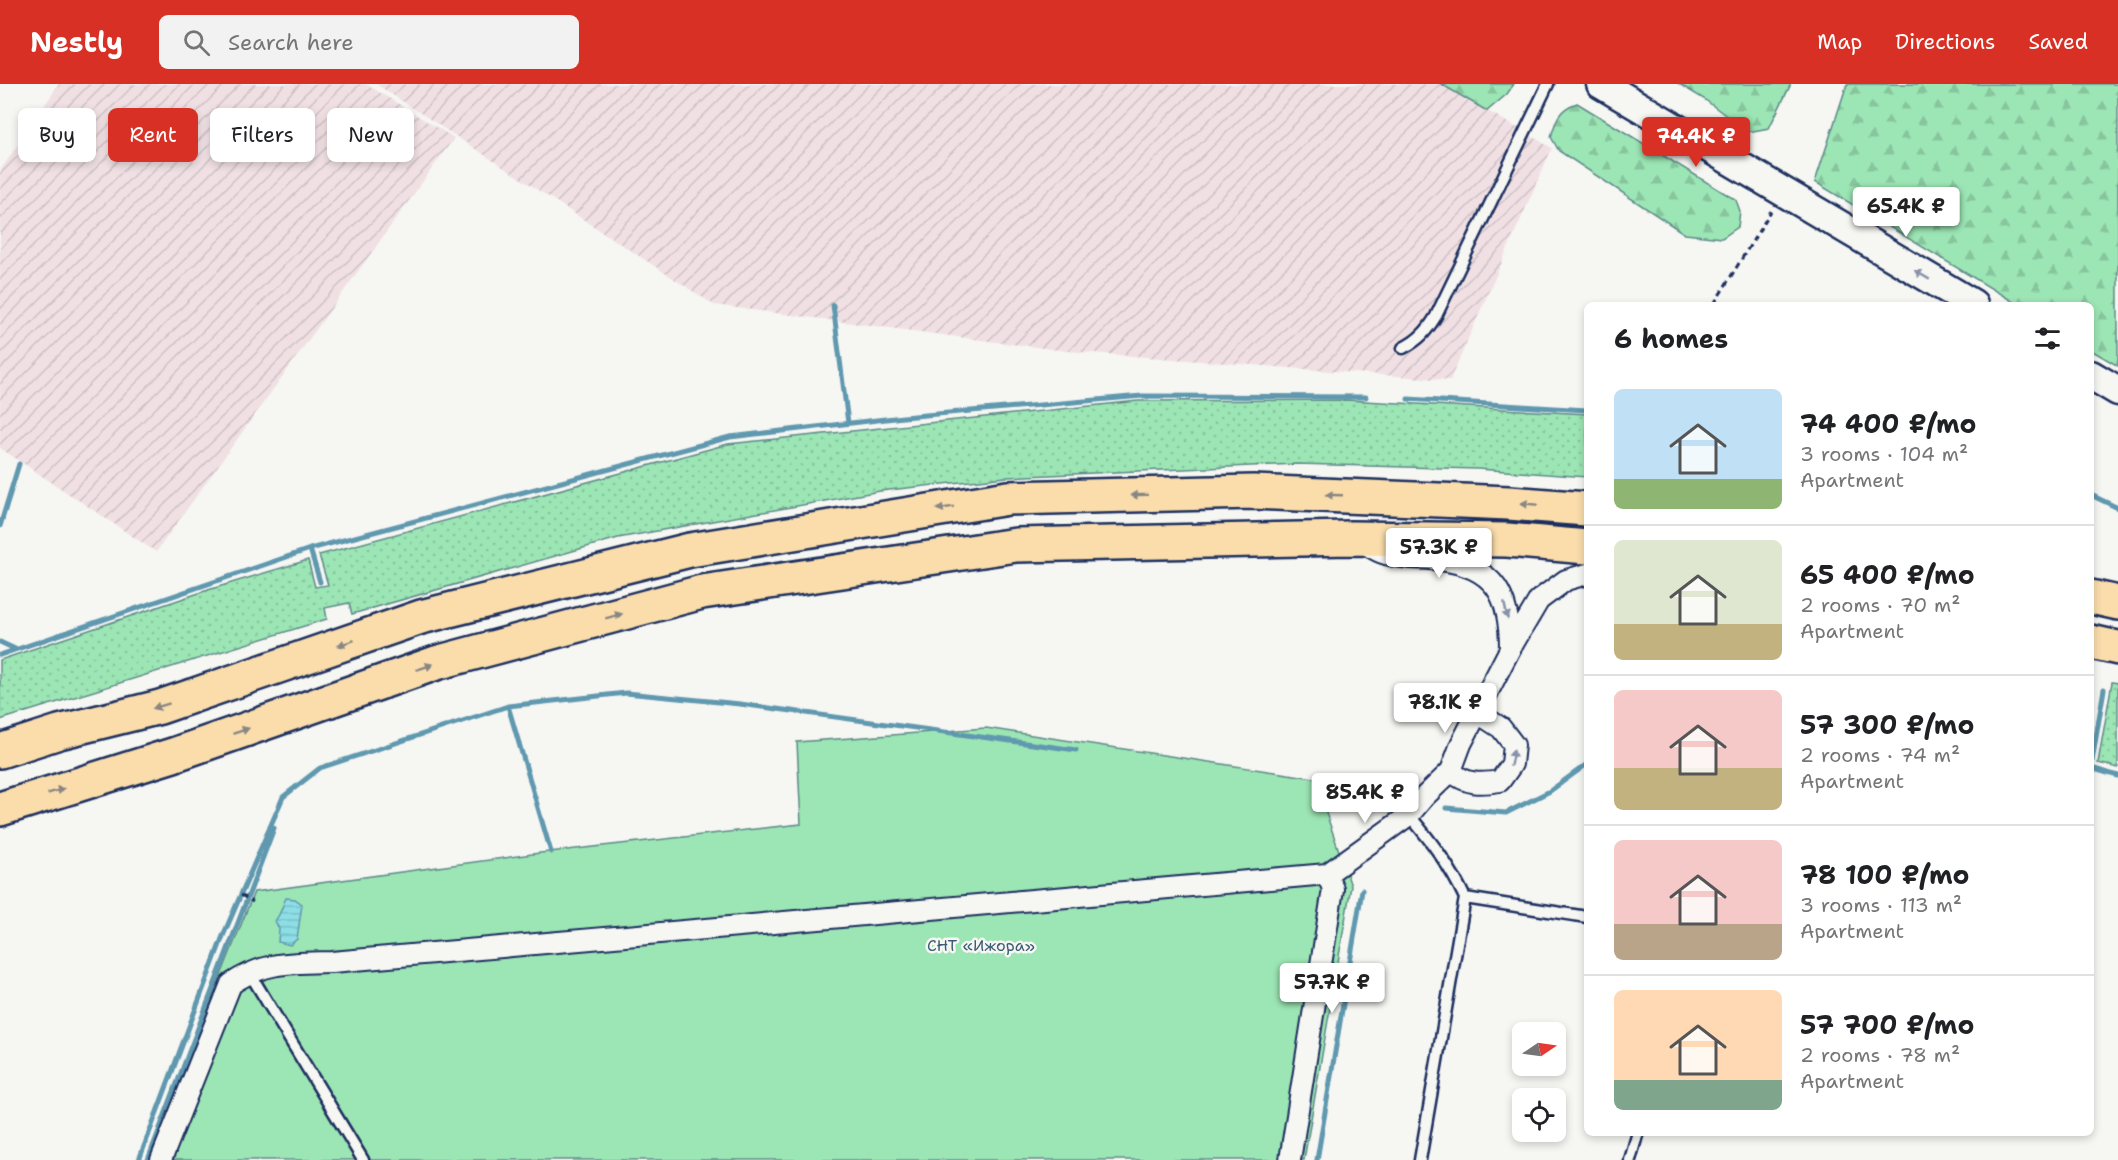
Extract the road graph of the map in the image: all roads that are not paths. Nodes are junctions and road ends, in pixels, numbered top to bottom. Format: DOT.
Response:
graph roads {
  1 [pos="1548,84"];
  2 [pos="1601,84"];
  3 [pos="1969,302"];
  4 [pos="1403,348"];
  5 [pos="2094,377"];
  6 [pos="2118,391"];
  7 [pos="1584,509"];
  8 [pos="1351,538"];
  9 [pos="1584,547"];
  10 [pos="1584,575"];
  11 [pos="2094,598"];
  12 [pos="2118,603"];
  13 [pos="2094,643"];
  14 [pos="2118,648"];
  15 [pos="1510,649"];
  16 [pos="1478,713"];
  17 [pos="59,732"];
  18 [pos="0,740"];
  19 [pos="0,751"];
  20 [pos="1451,771"];
  21 [pos="0,809"];
  22 [pos="1409,815"];
  23 [pos="1327,874"];
  24 [pos="1465,898"];
  25 [pos="1584,917"];
  26 [pos="249,972"];
  27 [pos="1637,1136"];
  28 [pos="161,1160"];
  29 [pos="363,1160"];
  30 [pos="1290,1160"];
  31 [pos="1420,1160"];
  32 [pos="1630,1160"];
  1 -- 4 [label="lane"];
  3 -- 2 [label="street, one-way"];
  5 -- 6 [label="street"];
  7 -- 17 [label="highway, one-way"];
  8 -- 9 [label="highway"];
  8 -- 15 [label="street, one-way"];
  21 -- 8 [label="highway, one-way"];
  10 -- 15 [label="street"];
  11 -- 12 [label="highway"];
  13 -- 14 [label="highway"];
  15 -- 16 [label="street"];
  16 -- 20 [label="street"];
  20 -- 16 [label="street, one-way"];
  17 -- 18 [label="lane"];
  17 -- 19 [label="highway"];
  20 -- 22 [label="street"];
  22 -- 23 [label="street"];
  22 -- 24 [label="lane"];
  23 -- 26 [label="street"];
  23 -- 30 [label="street"];
  24 -- 25 [label="lane"];
  24 -- 31 [label="lane"];
  26 -- 28 [label="street"];
  26 -- 29 [label="lane"];
  27 -- 32 [label="lane"];
}
